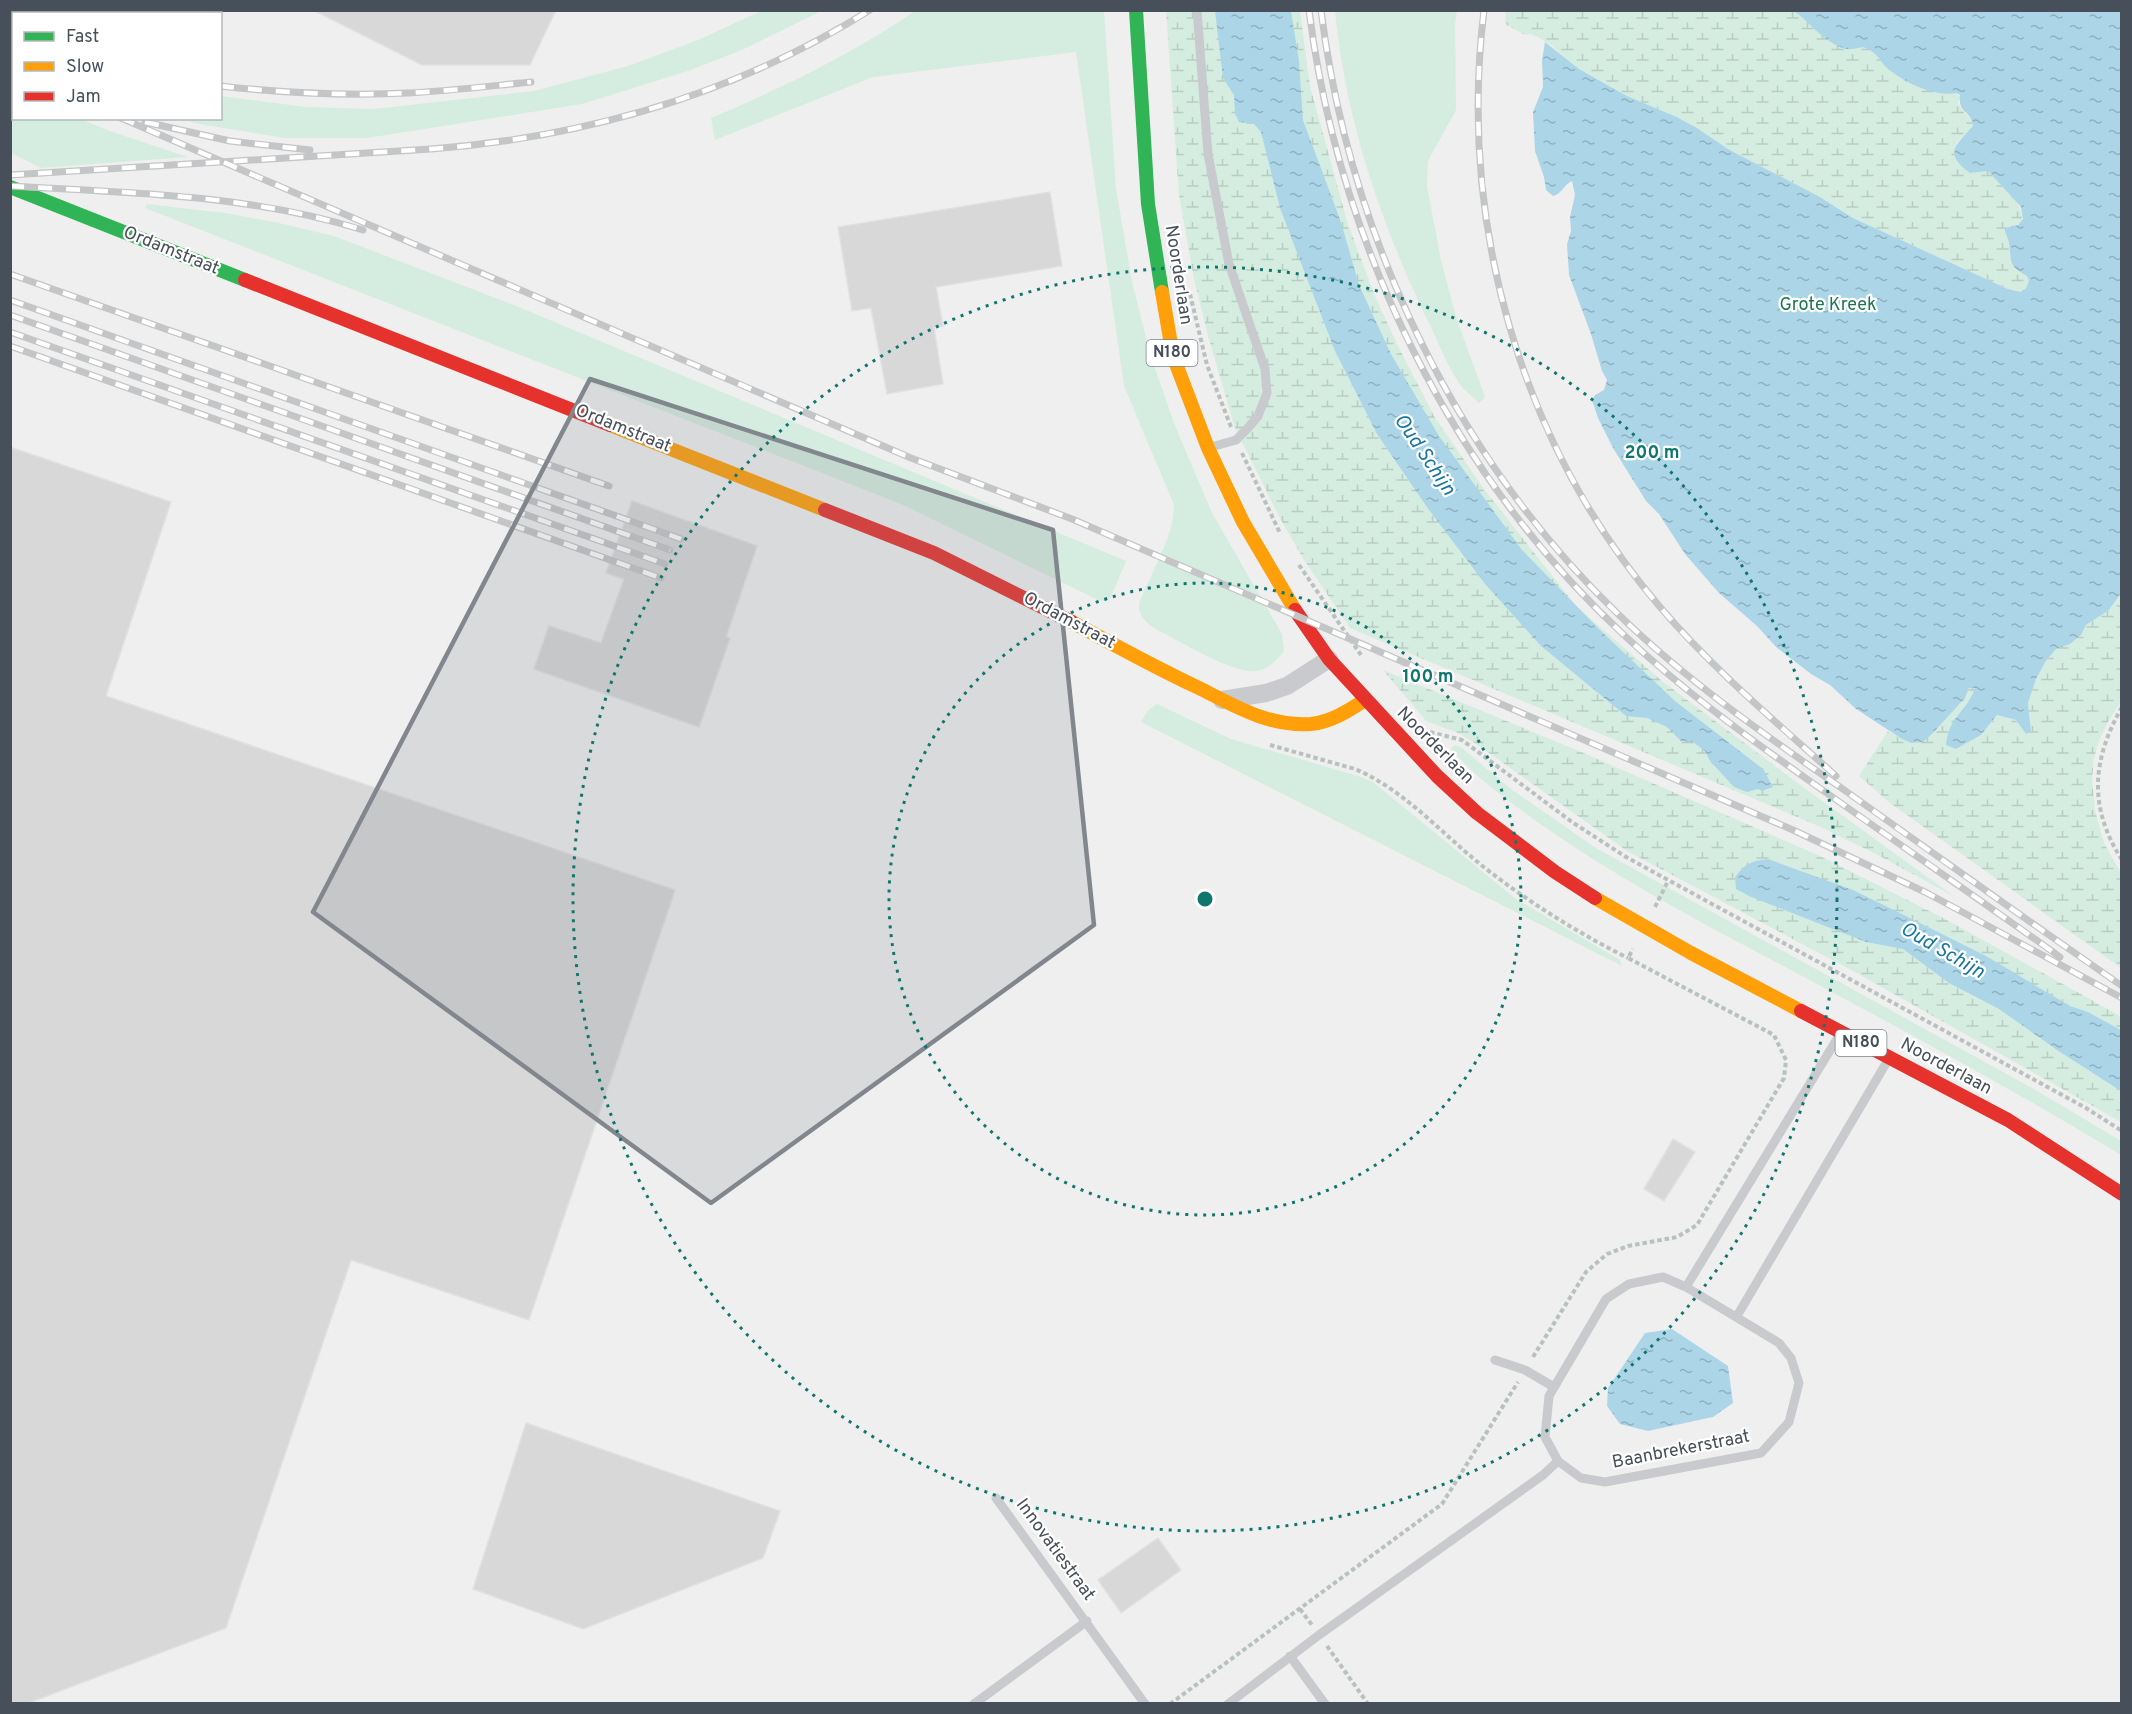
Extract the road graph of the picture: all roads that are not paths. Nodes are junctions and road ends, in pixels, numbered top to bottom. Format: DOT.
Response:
graph roads {
  1 [pos="1136,10"];
  2 [pos="1197,10"];
  3 [pos="10,187"];
  4 [pos="1208,448"];
  5 [pos="1329,659"];
  6 [pos="1222,700"];
  7 [pos="1365,700"];
  8 [pos="1841,1032"];
  9 [pos="1889,1058"];
  10 [pos="2121,1194"];
  11 [pos="1686,1287"];
  12 [pos="1737,1316"];
  13 [pos="1495,1360"];
  14 [pos="1554,1387"];
  15 [pos="1558,1461"];
  16 [pos="996,1498"];
  17 [pos="1087,1621"];
  18 [pos="1290,1656"];
  19 [pos="974,1704"];
  20 [pos="1145,1704"];
  21 [pos="1228,1704"];
  22 [pos="1325,1704"];
  1 -- 4 [label="main road, Noorderlaan / N180"];
  2 -- 4 [label="lane"];
  3 -- 6 [label="main road, Ordamstraat"];
  4 -- 5 [label="main road, Noorderlaan / N180"];
  5 -- 6 [label="street"];
  5 -- 7 [label="main road, Noorderlaan / N180"];
  6 -- 7 [label="main road, Ordamstraat"];
  7 -- 8 [label="main road, Noorderlaan / N180"];
  8 -- 9 [label="main road, Noorderlaan / N180"];
  8 -- 11 [label="lane"];
  9 -- 10 [label="main road, Noorderlaan / N180"];
  9 -- 12 [label="lane"];
  11 -- 12 [label="lane, Baanbrekerstraat"];
  11 -- 14 [label="lane, Baanbrekerstraat"];
  12 -- 15 [label="lane, Baanbrekerstraat"];
  13 -- 14 [label="lane"];
  14 -- 15 [label="lane, Baanbrekerstraat"];
  15 -- 18 [label="lane"];
  16 -- 17 [label="lane, Innovatiestraat"];
  17 -- 19 [label="lane, Innovatiestraat"];
  17 -- 20 [label="lane, Innovatiestraat"];
  18 -- 21 [label="lane"];
  18 -- 22 [label="lane"];
}
